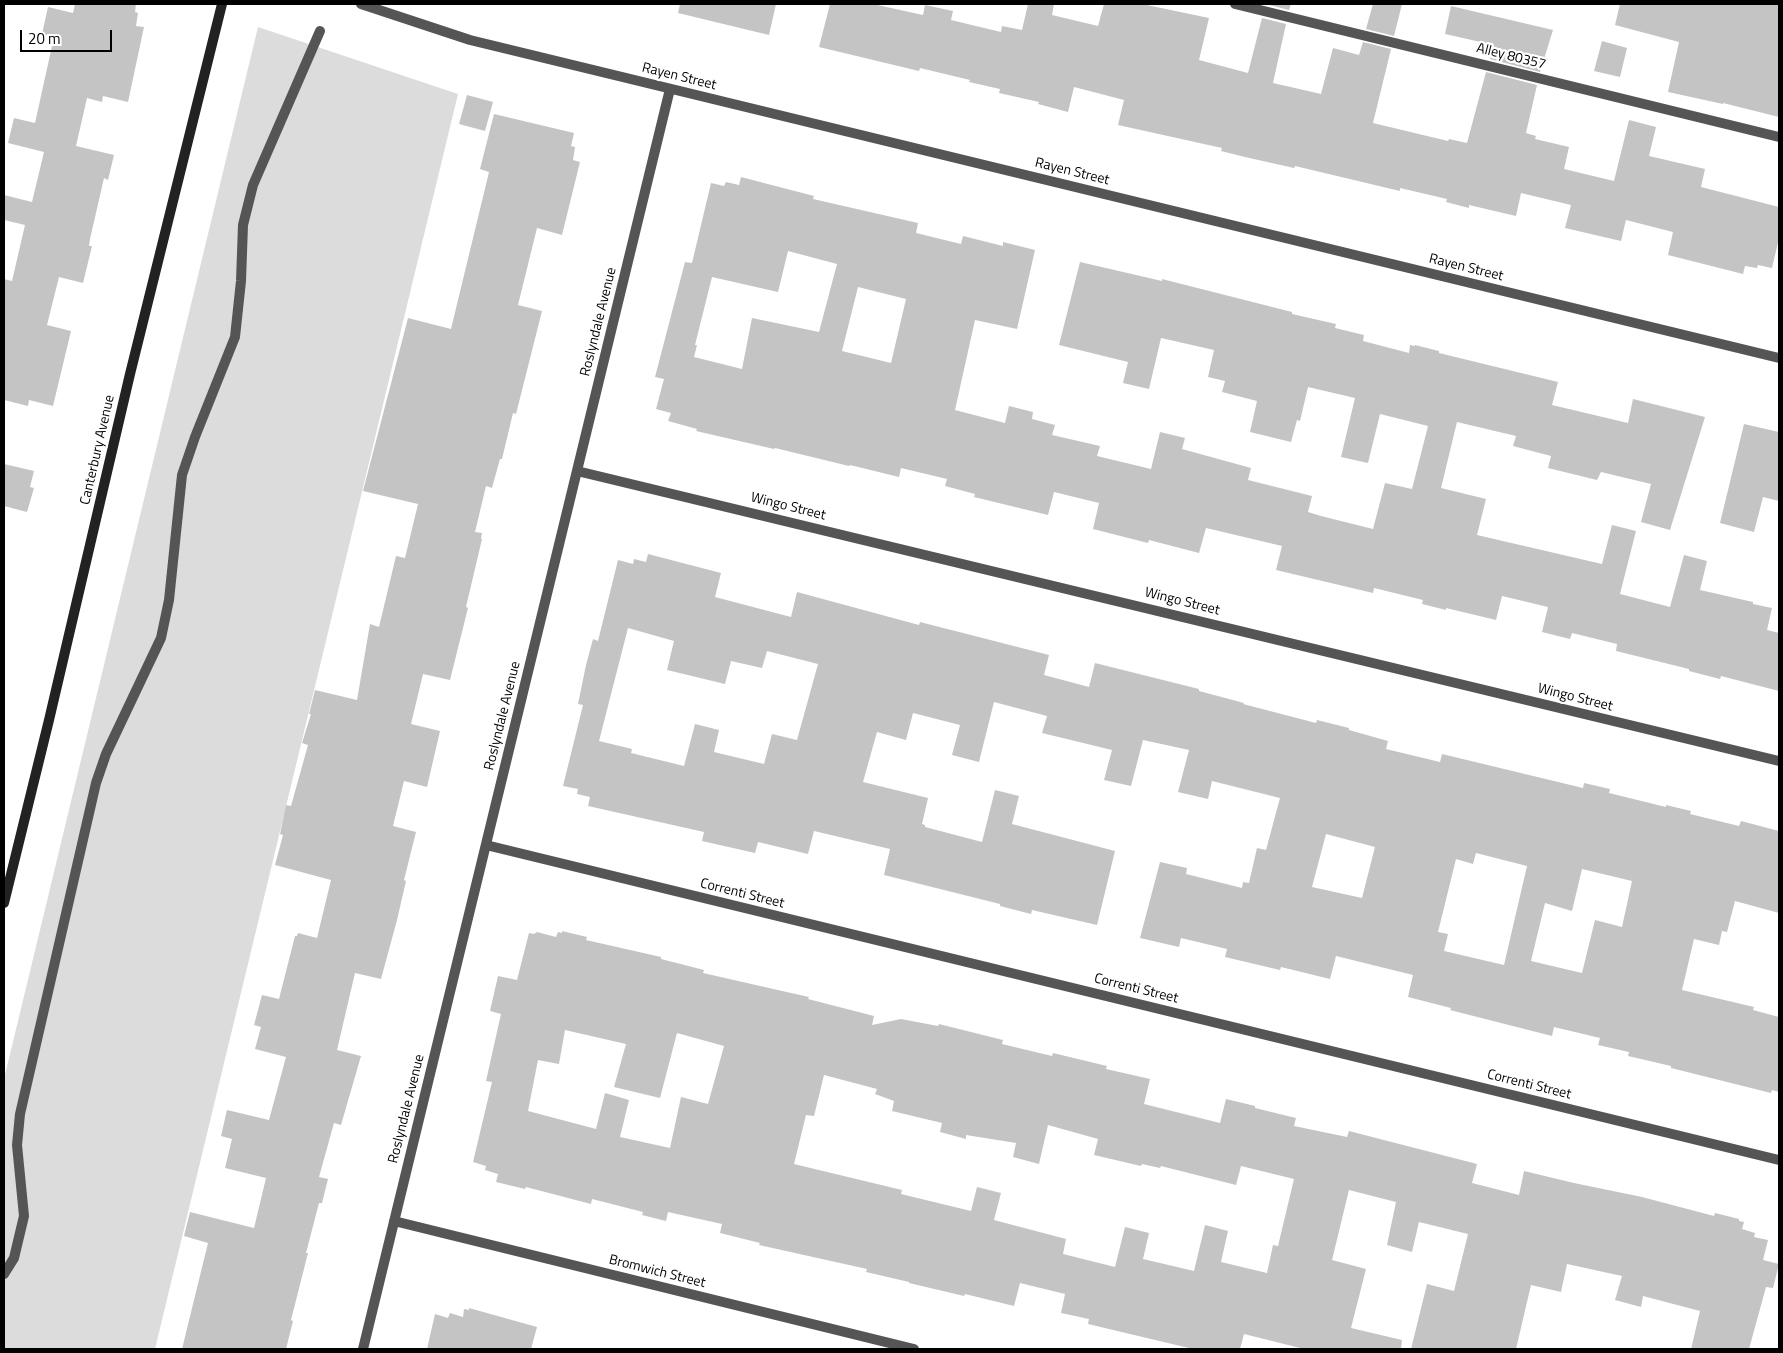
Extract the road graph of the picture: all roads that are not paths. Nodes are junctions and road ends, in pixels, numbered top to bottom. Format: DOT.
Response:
graph roads {
  1 [pos="222,4"];
  2 [pos="361,4"];
  3 [pos="1236,4"];
  4 [pos="320,31"];
  5 [pos="670,89"];
  6 [pos="1779,137"];
  7 [pos="1779,358"];
  8 [pos="577,471"];
  9 [pos="1779,761"];
  10 [pos="486,845"];
  11 [pos="4,904"];
  12 [pos="1779,1160"];
  13 [pos="394,1221"];
  14 [pos="4,1274"];
  15 [pos="363,1349"];
  16 [pos="914,1349"];
  1 -- 11 [label="street, Canterbury Avenue"];
  2 -- 5 [label="street, Rayen Street"];
  3 -- 6 [label="street, Alley 80357"];
  4 -- 14 [label="street"];
  5 -- 7 [label="street, Rayen Street"];
  5 -- 8 [label="street, Roslyndale Avenue"];
  8 -- 9 [label="street, Wingo Street"];
  8 -- 10 [label="street, Roslyndale Avenue"];
  10 -- 12 [label="street, Correnti Street"];
  10 -- 13 [label="street, Roslyndale Avenue"];
  13 -- 15 [label="street, Roslyndale Avenue"];
  13 -- 16 [label="street, Bromwich Street"];
}
